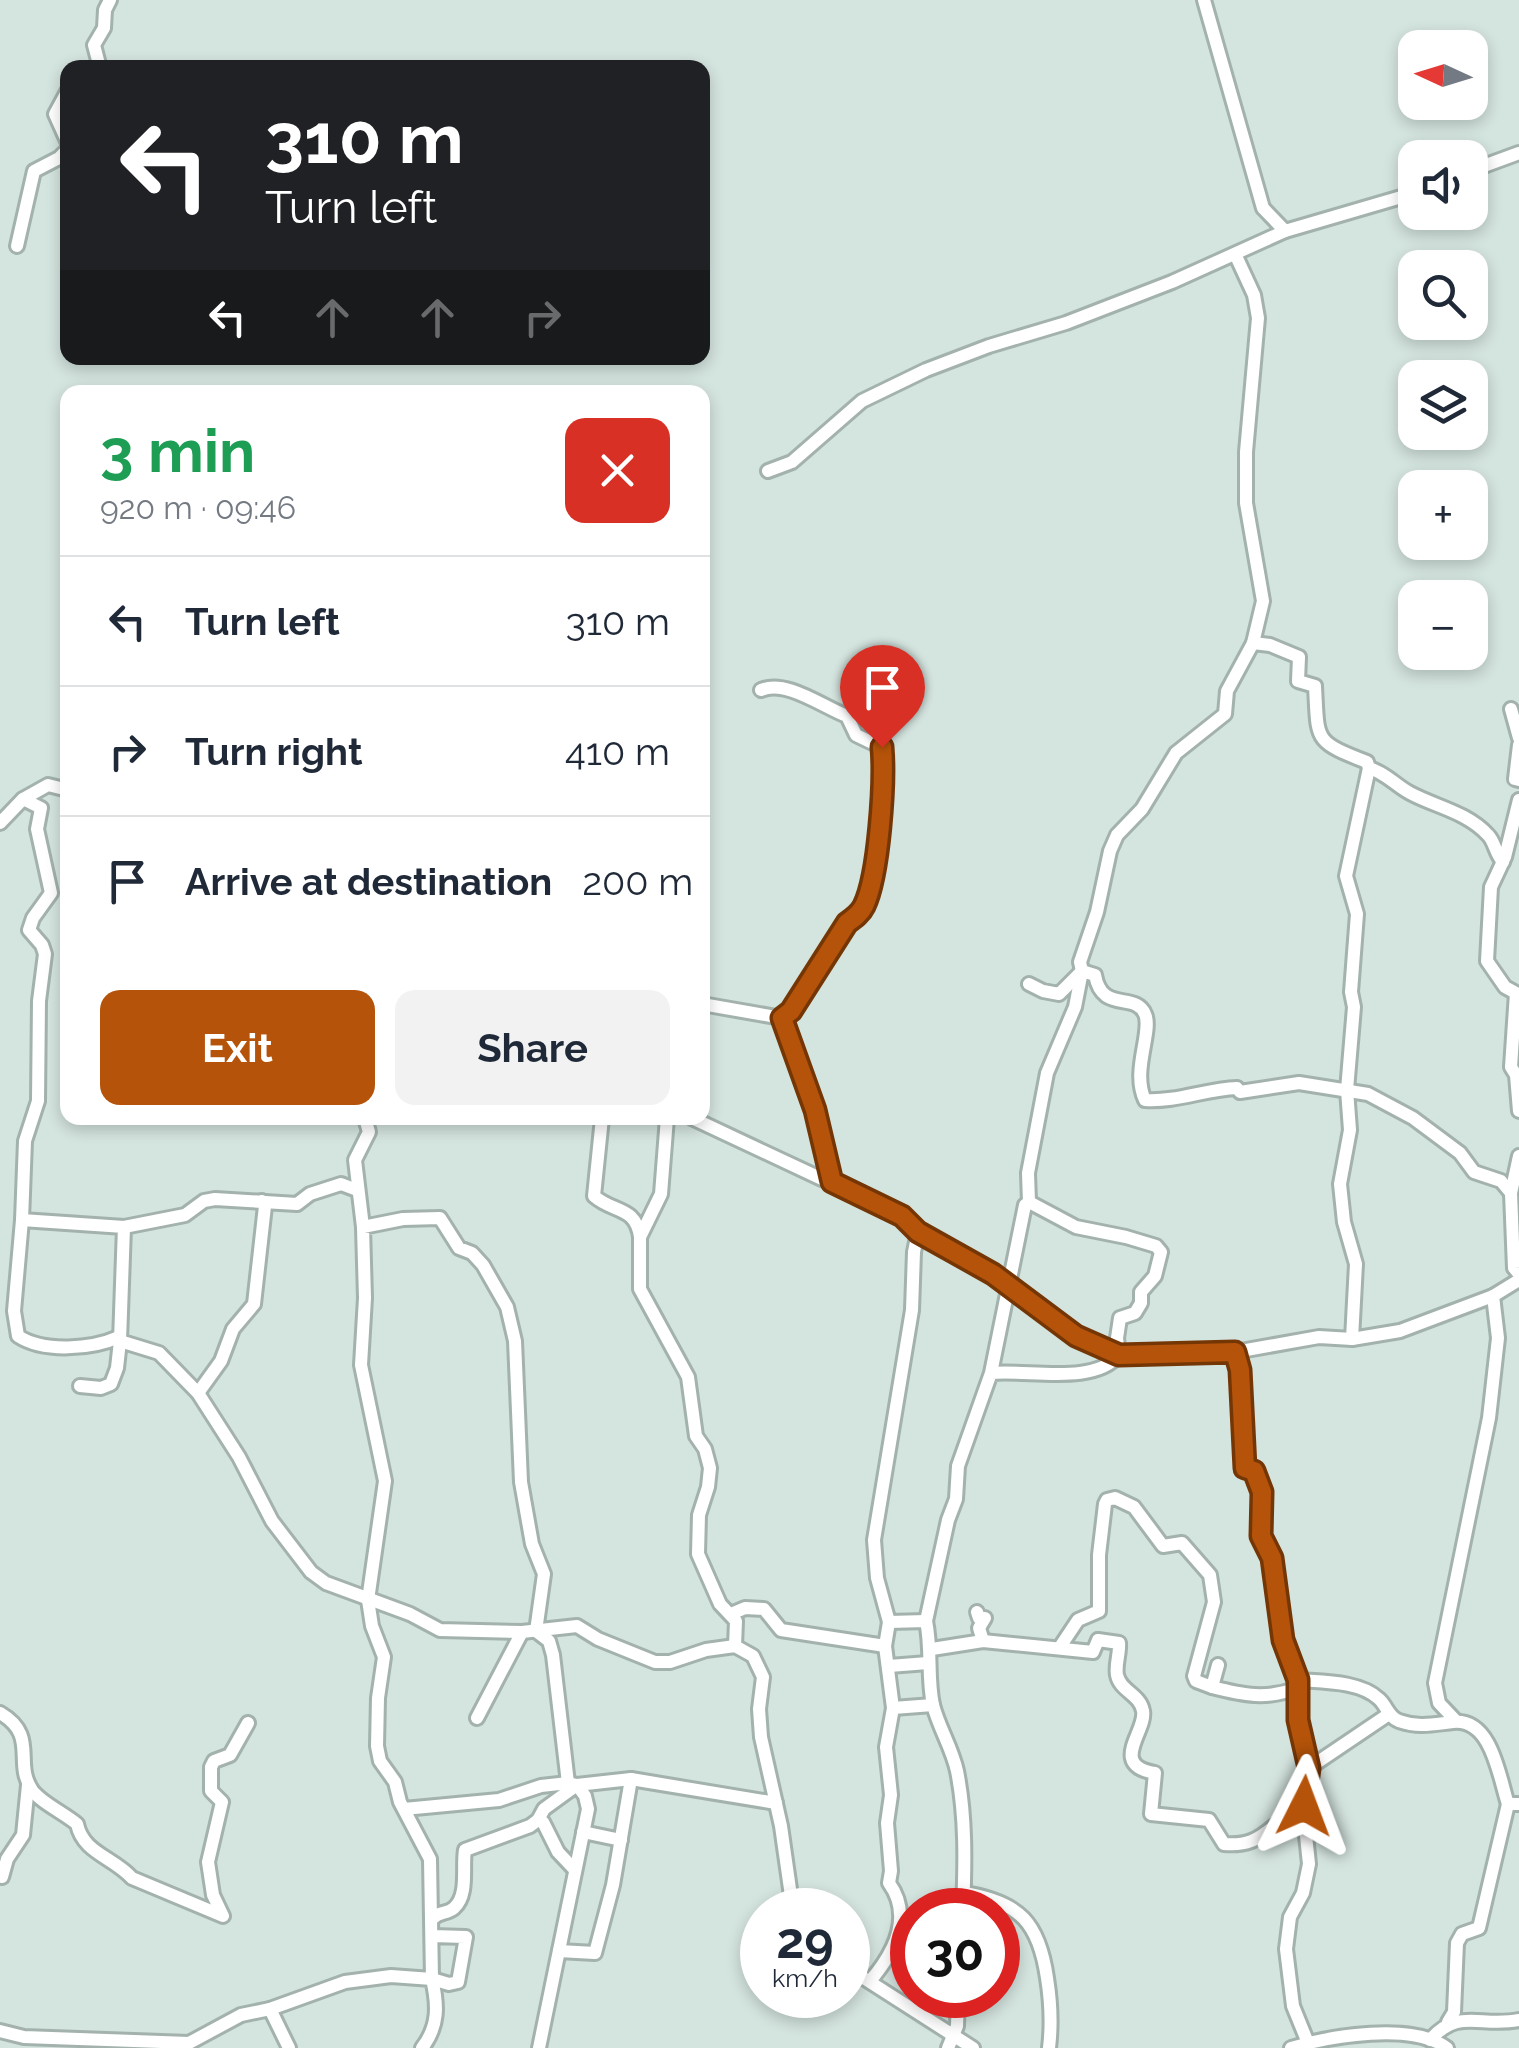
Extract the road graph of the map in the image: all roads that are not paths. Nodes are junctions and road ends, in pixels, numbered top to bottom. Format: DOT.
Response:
graph roads {
  1 [pos="110,0"];
  2 [pos="1204,0"];
  3 [pos="98,60"];
  4 [pos="60,104"];
  5 [pos="60,128"];
  6 [pos="1519,153"];
  7 [pos="60,157"];
  8 [pos="1488,165"];
  9 [pos="1398,198"];
  10 [pos="1286,230"];
  11 [pos="17,246"];
  12 [pos="1236,256"];
  13 [pos="768,471"];
  14 [pos="1253,643"];
  15 [pos="761,690"];
  16 [pos="1511,709"];
  17 [pos="1519,741"];
  18 [pos="1370,768"];
  19 [pos="1519,780"];
  20 [pos="60,788"];
  21 [pos="24,799"];
  22 [pos="1519,800"];
  23 [pos="0,822"];
  24 [pos="1502,862"];
  25 [pos="1082,971"];
  26 [pos="1029,984"];
  27 [pos="710,1005"];
  28 [pos="782,1018"];
  29 [pos="1346,1090"];
  30 [pos="1519,1111"];
  31 [pos="368,1125"];
  32 [pos="601,1125"];
  33 [pos="666,1125"];
  34 [pos="707,1125"];
  35 [pos="1519,1156"];
  36 [pos="832,1182"];
  37 [pos="357,1190"];
  38 [pos="1511,1193"];
  39 [pos="262,1202"];
  40 [pos="1029,1202"];
  41 [pos="22,1220"];
  42 [pos="124,1226"];
  43 [pos="363,1227"];
  44 [pos="918,1232"];
  45 [pos="640,1237"];
  46 [pos="1519,1277"];
  47 [pos="1010,1287"];
  48 [pos="1493,1296"];
  49 [pos="120,1339"];
  50 [pos="1352,1339"];
  51 [pos="1235,1352"];
  52 [pos="1119,1355"];
  53 [pos="991,1373"];
  54 [pos="80,1386"];
  55 [pos="198,1392"];
  56 [pos="368,1600"];
  57 [pos="977,1612"];
  58 [pos="731,1614"];
  59 [pos="926,1621"];
  60 [pos="889,1622"];
  61 [pos="529,1631"];
  62 [pos="983,1641"];
  63 [pos="735,1646"];
  64 [pos="885,1646"];
  65 [pos="1060,1647"];
  66 [pos="930,1656"];
  67 [pos="1218,1665"];
  68 [pos="889,1666"];
  69 [pos="1297,1684"];
  70 [pos="1212,1687"];
  71 [pos="934,1705"];
  72 [pos="893,1708"];
  73 [pos="0,1712"];
  74 [pos="1389,1714"];
  75 [pos="476,1718"];
  76 [pos="1456,1721"];
  77 [pos="248,1723"];
  78 [pos="1309,1768"];
  79 [pos="631,1778"];
  80 [pos="572,1784"];
  81 [pos="28,1785"];
  82 [pos="776,1802"];
  83 [pos="1514,1804"];
  84 [pos="404,1809"];
  85 [pos="538,1820"];
  86 [pos="1307,1826"];
  87 [pos="584,1832"];
  88 [pos="622,1840"];
  89 [pos="575,1870"];
  90 [pos="2,1877"];
  91 [pos="790,1888"];
  92 [pos="964,1888"];
  93 [pos="1020,1914"];
  94 [pos="432,1919"];
  95 [pos="432,1936"];
  96 [pos="558,1951"];
  97 [pos="432,1979"];
  98 [pos="870,1981"];
  99 [pos="270,2009"];
  100 [pos="1519,2020"];
  101 [pos="1448,2022"];
  102 [pos="0,2030"];
  103 [pos="1430,2040"];
  104 [pos="950,2041"];
  105 [pos="1308,2043"];
  106 [pos="289,2048"];
  107 [pos="422,2048"];
  108 [pos="539,2048"];
  109 [pos="973,2048"];
  110 [pos="1049,2048"];
  111 [pos="1291,2048"];
  112 [pos="1447,2048"];
  1 -- 3 [label="street"];
  2 -- 10 [label="street"];
  4 -- 5 [label="street"];
  6 -- 8 [label="street"];
  7 -- 11 [label="street"];
  9 -- 10 [label="street"];
  10 -- 12 [label="street"];
  12 -- 13 [label="street"];
  12 -- 14 [label="street"];
  14 -- 18 [label="street"];
  14 -- 25 [label="street"];
  15 -- 28 [label="street"];
  16 -- 17 [label="street"];
  17 -- 19 [label="street"];
  18 -- 24 [label="street"];
  18 -- 29 [label="street"];
  20 -- 21 [label="street"];
  21 -- 23 [label="street"];
  21 -- 41 [label="street"];
  22 -- 24 [label="street"];
  24 -- 30 [label="street"];
  25 -- 26 [label="street"];
  25 -- 29 [label="street"];
  25 -- 40 [label="street"];
  27 -- 28 [label="street"];
  28 -- 36 [label="street"];
  29 -- 38 [label="street"];
  29 -- 50 [label="street"];
  31 -- 37 [label="street"];
  32 -- 45 [label="street"];
  33 -- 45 [label="street"];
  34 -- 36 [label="street"];
  35 -- 38 [label="street"];
  36 -- 44 [label="street"];
  37 -- 39 [label="street"];
  37 -- 43 [label="street"];
  38 -- 46 [label="street"];
  39 -- 42 [label="street"];
  39 -- 55 [label="street"];
  40 -- 47 [label="street"];
  40 -- 52 [label="street"];
  41 -- 42 [label="street"];
  41 -- 49 [label="street"];
  42 -- 49 [label="street"];
  43 -- 56 [label="street"];
  43 -- 61 [label="street"];
  44 -- 47 [label="street"];
  44 -- 60 [label="street"];
  45 -- 58 [label="street"];
  46 -- 48 [label="street"];
  47 -- 52 [label="street"];
  47 -- 53 [label="street"];
  48 -- 50 [label="street"];
  48 -- 76 [label="street"];
  49 -- 54 [label="street"];
  49 -- 55 [label="street"];
  50 -- 51 [label="street"];
  51 -- 52 [label="street"];
  51 -- 69 [label="street"];
  52 -- 53 [label="street"];
  53 -- 59 [label="street"];
  55 -- 56 [label="street"];
  56 -- 61 [label="street"];
  56 -- 84 [label="street"];
  57 -- 62 [label="street"];
  58 -- 63 [label="street"];
  58 -- 64 [label="street"];
  59 -- 60 [label="street"];
  59 -- 66 [label="street"];
  60 -- 64 [label="street"];
  61 -- 63 [label="street"];
  61 -- 75 [label="street"];
  61 -- 80 [label="street"];
  62 -- 65 [label="street"];
  62 -- 66 [label="street"];
  63 -- 82 [label="street"];
  64 -- 68 [label="street"];
  65 -- 70 [label="street"];
  65 -- 86 [label="street"];
  66 -- 68 [label="street"];
  66 -- 71 [label="street"];
  67 -- 70 [label="street"];
  68 -- 72 [label="street"];
  69 -- 70 [label="street"];
  69 -- 74 [label="street"];
  69 -- 78 [label="street"];
  71 -- 72 [label="street"];
  71 -- 92 [label="street"];
  72 -- 98 [label="street"];
  73 -- 81 [label="street"];
  74 -- 76 [label="street"];
  74 -- 78 [label="street"];
  76 -- 83 [label="street"];
  77 -- 81 [label="street"];
  78 -- 86 [label="street"];
  79 -- 80 [label="street"];
  79 -- 82 [label="street"];
  79 -- 88 [label="street"];
  80 -- 84 [label="street"];
  80 -- 85 [label="street"];
  80 -- 87 [label="street"];
  81 -- 90 [label="street"];
  82 -- 91 [label="street"];
  83 -- 101 [label="street"];
  84 -- 94 [label="street"];
  85 -- 89 [label="street"];
  85 -- 94 [label="street"];
  86 -- 105 [label="street"];
  87 -- 88 [label="street"];
  87 -- 89 [label="street"];
  88 -- 96 [label="street"];
  89 -- 96 [label="street"];
  93 -- 110 [label="street"];
  94 -- 95 [label="street"];
  95 -- 97 [label="street"];
  95 -- 97 [label="street"];
  96 -- 108 [label="street"];
  97 -- 99 [label="street"];
  97 -- 107 [label="street"];
  98 -- 104 [label="street"];
  99 -- 102 [label="street"];
  99 -- 106 [label="street"];
  100 -- 101 [label="street"];
  101 -- 103 [label="street"];
  103 -- 105 [label="street"];
  103 -- 112 [label="street"];
  104 -- 109 [label="street"];
  105 -- 111 [label="street"];
}
